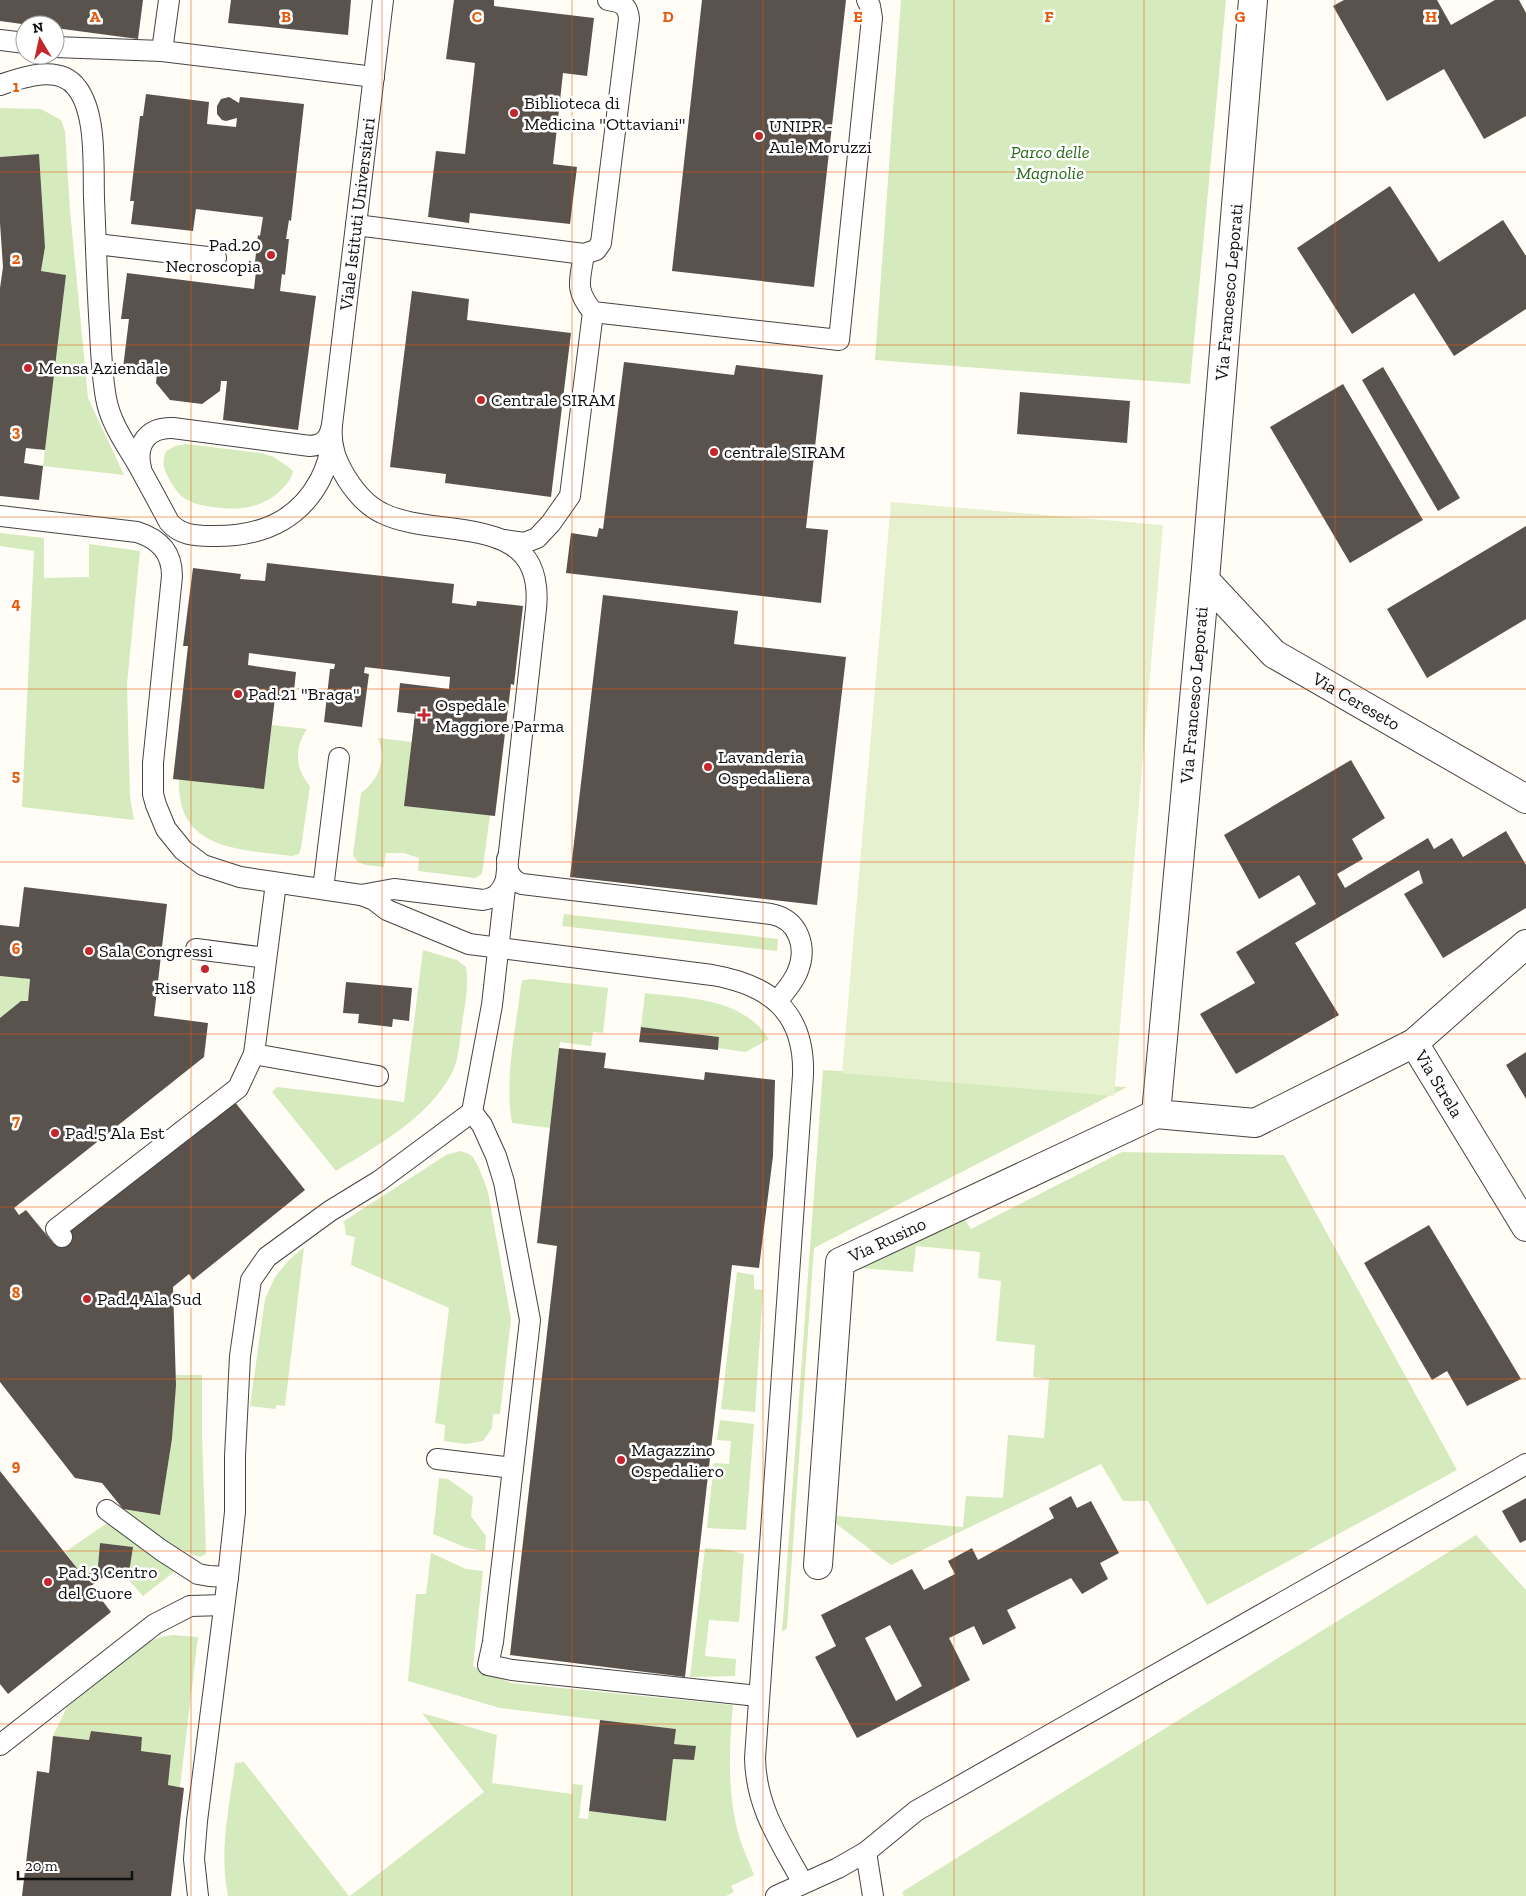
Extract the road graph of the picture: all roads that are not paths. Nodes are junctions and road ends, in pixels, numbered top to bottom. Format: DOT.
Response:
graph roads {
  1 [pos="169,0"];
  2 [pos="383,0"];
  3 [pos="608,0"];
  4 [pos="867,0"];
  5 [pos="1254,0"];
  6 [pos="0,40"];
  7 [pos="15,42"];
  8 [pos="65,48"];
  9 [pos="162,51"];
  10 [pos="374,77"];
  11 [pos="0,85"];
  12 [pos="356,225"];
  13 [pos="96,244"];
  14 [pos="584,254"];
  15 [pos="216,258"];
  16 [pos="593,312"];
  17 [pos="332,433"];
  18 [pos="143,474"];
  19 [pos="0,516"];
  20 [pos="176,530"];
  21 [pos="148,535"];
  22 [pos="503,540"];
  23 [pos="172,568"];
  24 [pos="1205,580"];
  25 [pos="339,758"];
  26 [pos="1526,798"];
  27 [pos="508,859"];
  28 [pos="276,882"];
  29 [pos="505,882"];
  30 [pos="323,889"];
  31 [pos="361,895"];
  32 [pos="1526,944"];
  33 [pos="196,949"];
  34 [pos="497,949"];
  35 [pos="266,958"];
  36 [pos="777,1002"];
  37 [pos="1414,1043"];
  38 [pos="254,1054"];
  39 [pos="378,1076"];
  40 [pos="472,1112"];
  41 [pos="1156,1114"];
  42 [pos="1526,1227"];
  43 [pos="62,1238"];
  44 [pos="437,1459"];
  45 [pos="1526,1464"];
  46 [pos="513,1468"];
  47 [pos="107,1510"];
  48 [pos="818,1564"];
  49 [pos="228,1577"];
  50 [pos="224,1605"];
  51 [pos="758,1696"];
  52 [pos="0,1745"];
  53 [pos="866,1852"];
  54 [pos="803,1884"];
  55 [pos="198,1896"];
  56 [pos="776,1896"];
  57 [pos="873,1896"];
  1 -- 9 [label="lane"];
  2 -- 10 [label="lane, Viale Istituti Universitari"];
  3 -- 14 [label="lane"];
  4 -- 16 [label="lane"];
  5 -- 24 [label="street, Via Francesco Leporati"];
  6 -- 7 [label="lane"];
  8 -- 9 [label="lane"];
  9 -- 10 [label="lane"];
  10 -- 12 [label="lane, Viale Istituti Universitari"];
  11 -- 13 [label="lane"];
  12 -- 14 [label="lane"];
  12 -- 17 [label="lane, Viale Istituti Universitari"];
  13 -- 15 [label="lane"];
  13 -- 18 [label="lane"];
  14 -- 16 [label="lane"];
  16 -- 22 [label="lane"];
  17 -- 18 [label="lane"];
  17 -- 20 [label="lane, Viale Istituti Universitari"];
  17 -- 22 [label="lane"];
  18 -- 20 [label="lane"];
  19 -- 21 [label="lane, Viale Istituti Universitari"];
  20 -- 21 [label="lane, Viale Istituti Universitari"];
  20 -- 23 [label="lane"];
  21 -- 23 [label="lane"];
  22 -- 27 [label="lane"];
  23 -- 28 [label="lane"];
  24 -- 26 [label="street, Via Cereseto"];
  24 -- 41 [label="street, Via Francesco Leporati"];
  25 -- 30 [label="lane"];
  27 -- 29 [label="lane"];
  27 -- 36 [label="lane"];
  28 -- 30 [label="lane"];
  28 -- 35 [label="lane"];
  29 -- 31 [label="lane"];
  29 -- 34 [label="lane"];
  30 -- 31 [label="lane"];
  31 -- 34 [label="lane"];
  32 -- 37 [label="street, Via Strela"];
  33 -- 35 [label="lane"];
  34 -- 36 [label="lane"];
  34 -- 40 [label="lane"];
  35 -- 38 [label="lane"];
  36 -- 51 [label="lane"];
  37 -- 41 [label="street"];
  37 -- 42 [label="street, Via Strela"];
  38 -- 39 [label="lane"];
  38 -- 43 [label="lane"];
  40 -- 46 [label="lane"];
  40 -- 49 [label="lane"];
  41 -- 48 [label="street, Via Rusino"];
  44 -- 46 [label="lane"];
  45 -- 53 [label="lane"];
  46 -- 51 [label="lane"];
  47 -- 49 [label="lane"];
  49 -- 50 [label="lane"];
  50 -- 52 [label="lane"];
  50 -- 55 [label="lane"];
  51 -- 54 [label="lane"];
  53 -- 54 [label="lane"];
  53 -- 57 [label="lane"];
  54 -- 56 [label="lane"];
}
